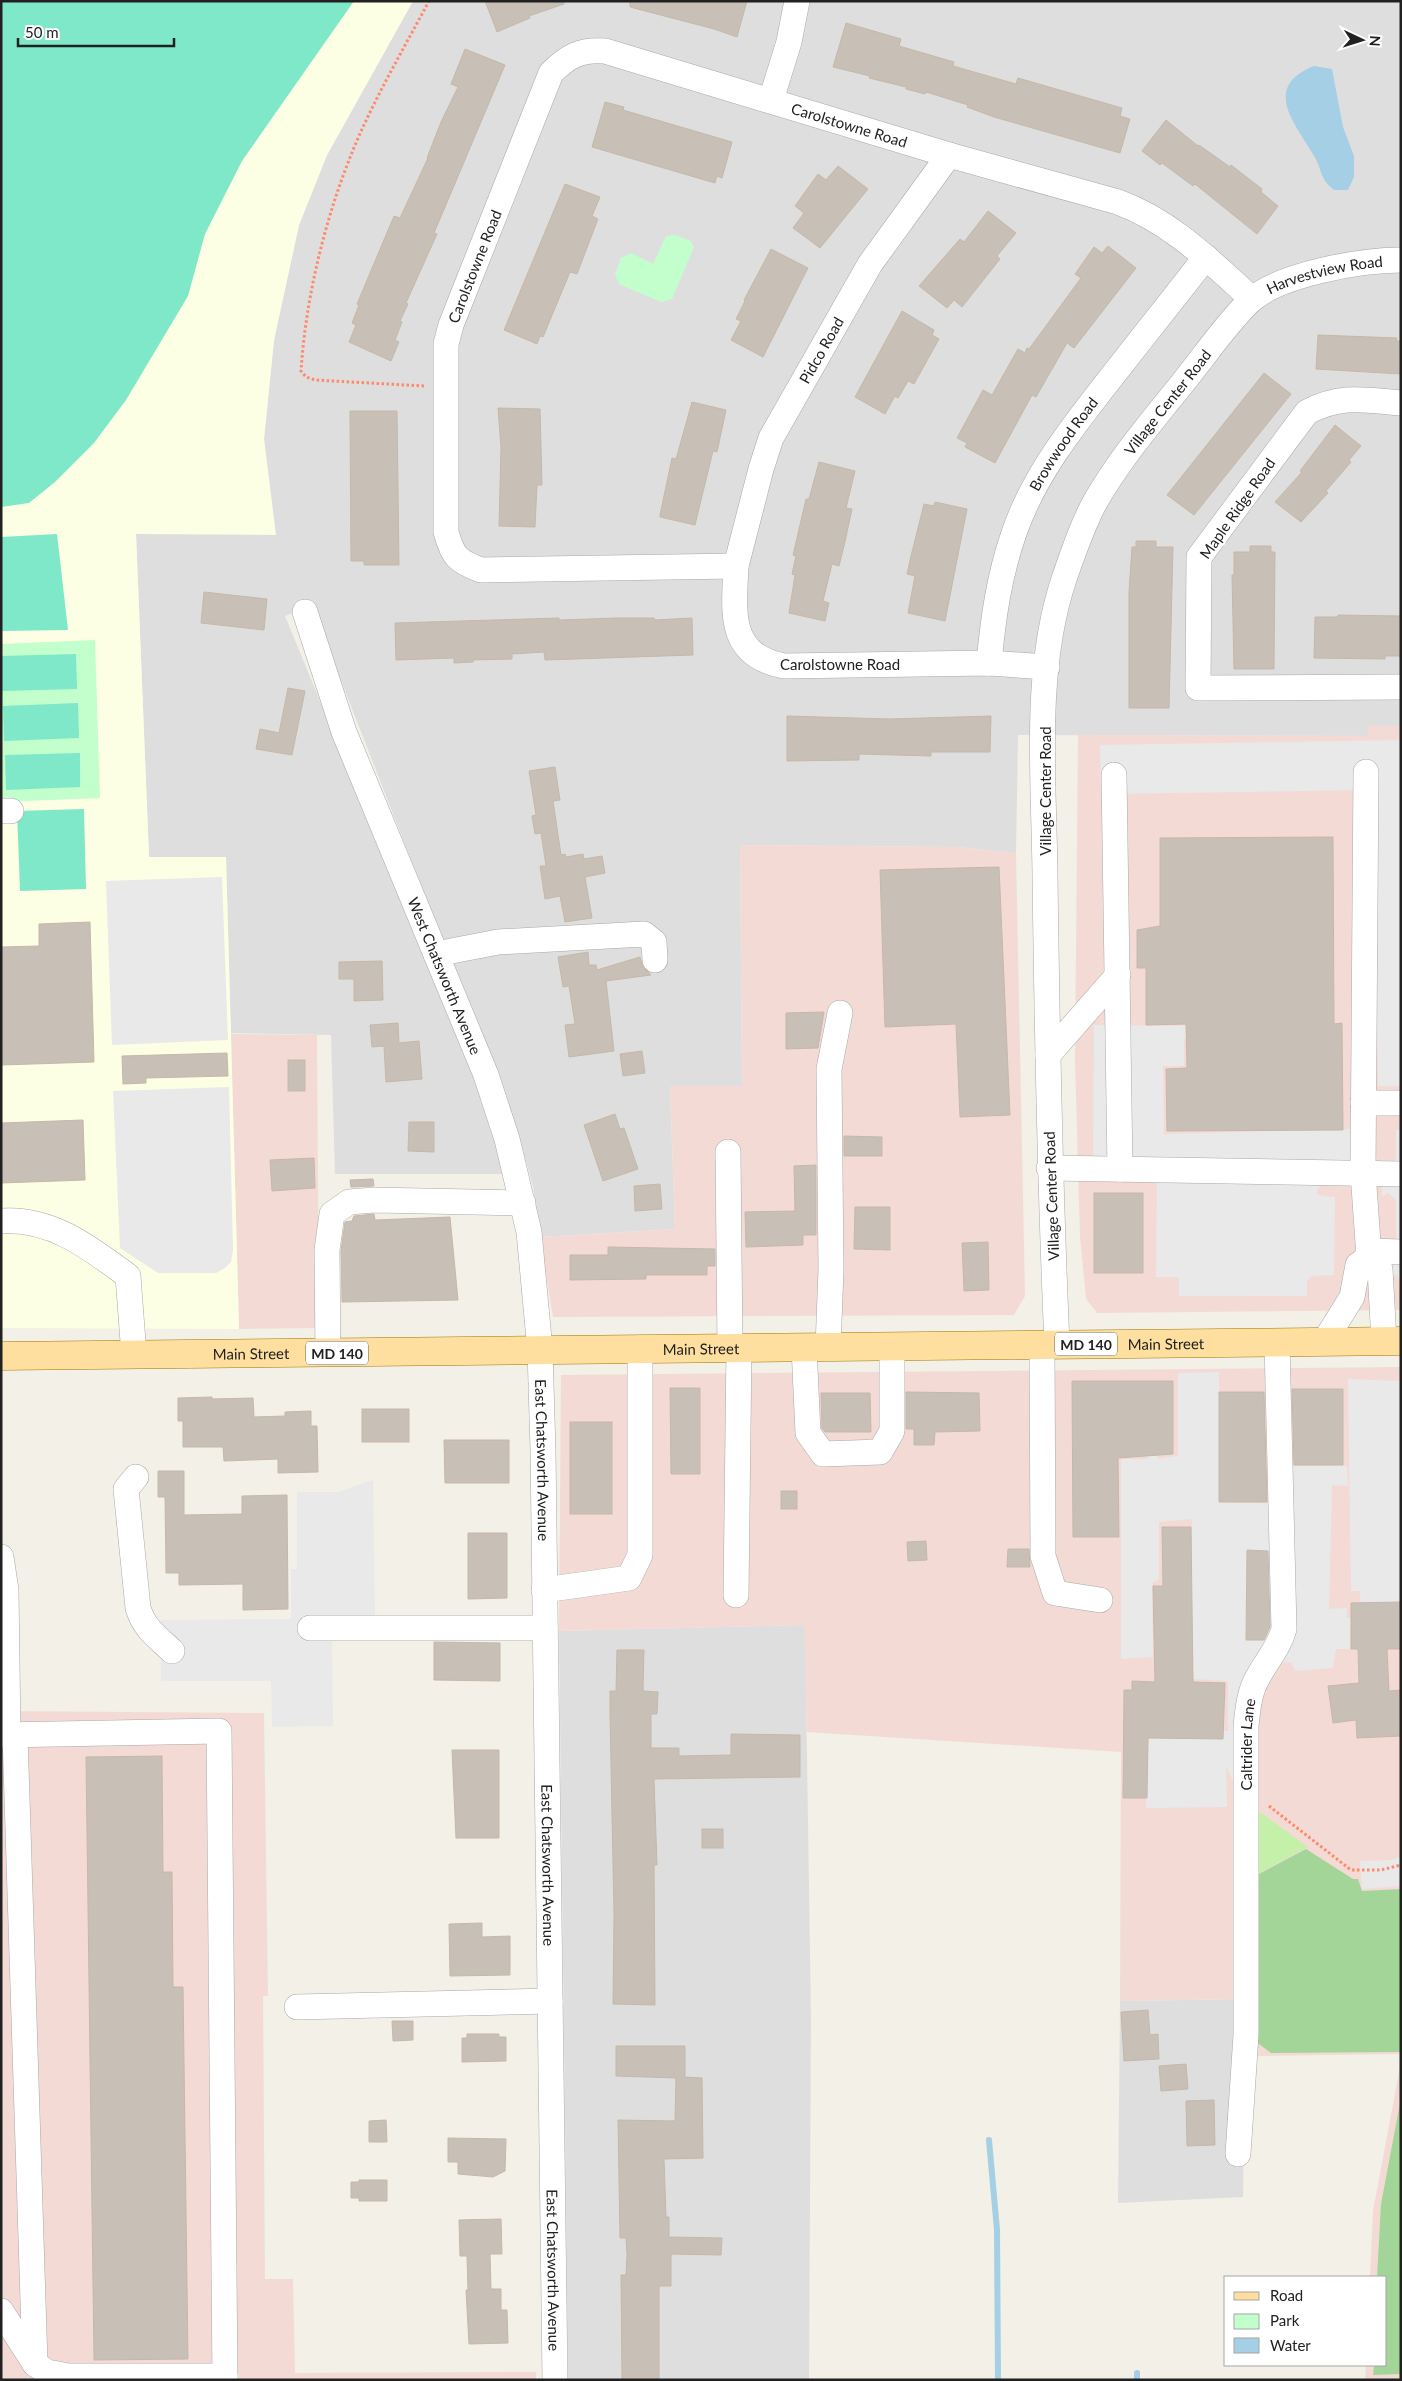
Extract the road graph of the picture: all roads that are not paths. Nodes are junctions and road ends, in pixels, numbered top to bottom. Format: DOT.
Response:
graph roads {
  1 [pos="797,1"];
  2 [pos="771,100"];
  3 [pos="949,155"];
  4 [pos="1206,258"];
  5 [pos="1401,260"];
  6 [pos="1252,299"];
  7 [pos="1401,403"];
  8 [pos="736,566"];
  9 [pos="305,612"];
  10 [pos="989,663"];
  11 [pos="1047,667"];
  12 [pos="1401,687"];
  13 [pos="1366,772"];
  14 [pos="1114,775"];
  15 [pos="436,954"];
  16 [pos="654,960"];
  17 [pos="1118,975"];
  18 [pos="840,1013"];
  19 [pos="1048,1055"];
  20 [pos="1401,1102"];
  21 [pos="1363,1103"];
  22 [pos="728,1152"];
  23 [pos="1049,1168"];
  24 [pos="1120,1169"];
  25 [pos="1363,1172"];
  26 [pos="1401,1174"];
  27 [pos="523,1203"];
  28 [pos="1,1221"];
  29 [pos="1401,1252"];
  30 [pos="1368,1254"];
  31 [pos="1392,1341"];
  32 [pos="1324,1342"];
  33 [pos="1277,1343"];
  34 [pos="1049,1345"];
  35 [pos="892,1346"];
  36 [pos="816,1347"];
  37 [pos="640,1348"];
  38 [pos="735,1348"];
  39 [pos="540,1350"];
  40 [pos="328,1353"];
  41 [pos="134,1355"];
  42 [pos="1,1356"];
  43 [pos="136,1477"];
  44 [pos="1,1557"];
  45 [pos="544,1590"];
  46 [pos="736,1594"];
  47 [pos="1100,1600"];
  48 [pos="310,1628"];
  49 [pos="545,1628"];
  50 [pos="172,1651"];
  51 [pos="8,1735"];
  52 [pos="550,2001"];
  53 [pos="297,2007"];
  54 [pos="1238,2154"];
  55 [pos="1,2312"];
  56 [pos="35,2364"];
  57 [pos="115,2378"];
  58 [pos="225,2378"];
  59 [pos="555,2380"];
  1 -- 2 [label="street"];
  2 -- 3 [label="street, Carolstowne Road"];
  2 -- 8 [label="street, Carolstowne Road"];
  3 -- 4 [label="street, Carolstowne Road"];
  3 -- 8 [label="street, Pidco Road"];
  4 -- 6 [label="street, Carolstowne Road"];
  4 -- 10 [label="street, Browwood Road"];
  5 -- 6 [label="street, Harvestview Road"];
  6 -- 11 [label="street, Village Center Road"];
  7 -- 12 [label="street, Maple Ridge Road"];
  8 -- 10 [label="street, Carolstowne Road"];
  9 -- 15 [label="street, West Chatsworth Avenue"];
  10 -- 11 [label="street, Carolstowne Road"];
  11 -- 19 [label="street, Village Center Road"];
  13 -- 21 [label="street"];
  14 -- 17 [label="street"];
  15 -- 16 [label="street"];
  15 -- 27 [label="street, West Chatsworth Avenue"];
  17 -- 19 [label="street"];
  17 -- 24 [label="street"];
  18 -- 36 [label="street"];
  19 -- 23 [label="street, Village Center Road"];
  20 -- 21 [label="street"];
  21 -- 25 [label="street"];
  22 -- 38 [label="street"];
  23 -- 24 [label="street"];
  23 -- 34 [label="street, Village Center Road"];
  24 -- 25 [label="street"];
  25 -- 26 [label="street"];
  25 -- 30 [label="street"];
  27 -- 39 [label="street, West Chatsworth Avenue"];
  27 -- 40 [label="street"];
  28 -- 41 [label="street"];
  29 -- 30 [label="street"];
  30 -- 31 [label="street"];
  30 -- 32 [label="street"];
  31 -- 32 [label="main road, Main Street / MD 140"];
  32 -- 33 [label="main road, Main Street / MD 140"];
  33 -- 34 [label="main road, Main Street / MD 140"];
  33 -- 54 [label="street, Caltrider Lane"];
  34 -- 35 [label="main road, Main Street / MD 140"];
  34 -- 47 [label="street, Village Center Road"];
  35 -- 36 [label="main road, Main Street / MD 140"];
  35 -- 36 [label="street"];
  36 -- 38 [label="main road, Main Street / MD 140"];
  37 -- 38 [label="main road, Main Street / MD 140"];
  37 -- 39 [label="main road, Main Street / MD 140"];
  37 -- 45 [label="street"];
  38 -- 46 [label="street"];
  39 -- 40 [label="main road, Main Street / MD 140"];
  39 -- 45 [label="street, East Chatsworth Avenue"];
  40 -- 41 [label="main road, Main Street / MD 140"];
  41 -- 42 [label="main road, Main Street / MD 140"];
  43 -- 50 [label="street"];
  44 -- 51 [label="street"];
  45 -- 49 [label="street, East Chatsworth Avenue"];
  48 -- 49 [label="street"];
  49 -- 52 [label="street, East Chatsworth Avenue"];
  51 -- 56 [label="street"];
  51 -- 58 [label="street"];
  52 -- 53 [label="street"];
  52 -- 59 [label="street, East Chatsworth Avenue"];
  55 -- 56 [label="street"];
  56 -- 57 [label="street"];
  57 -- 58 [label="street"];
}
